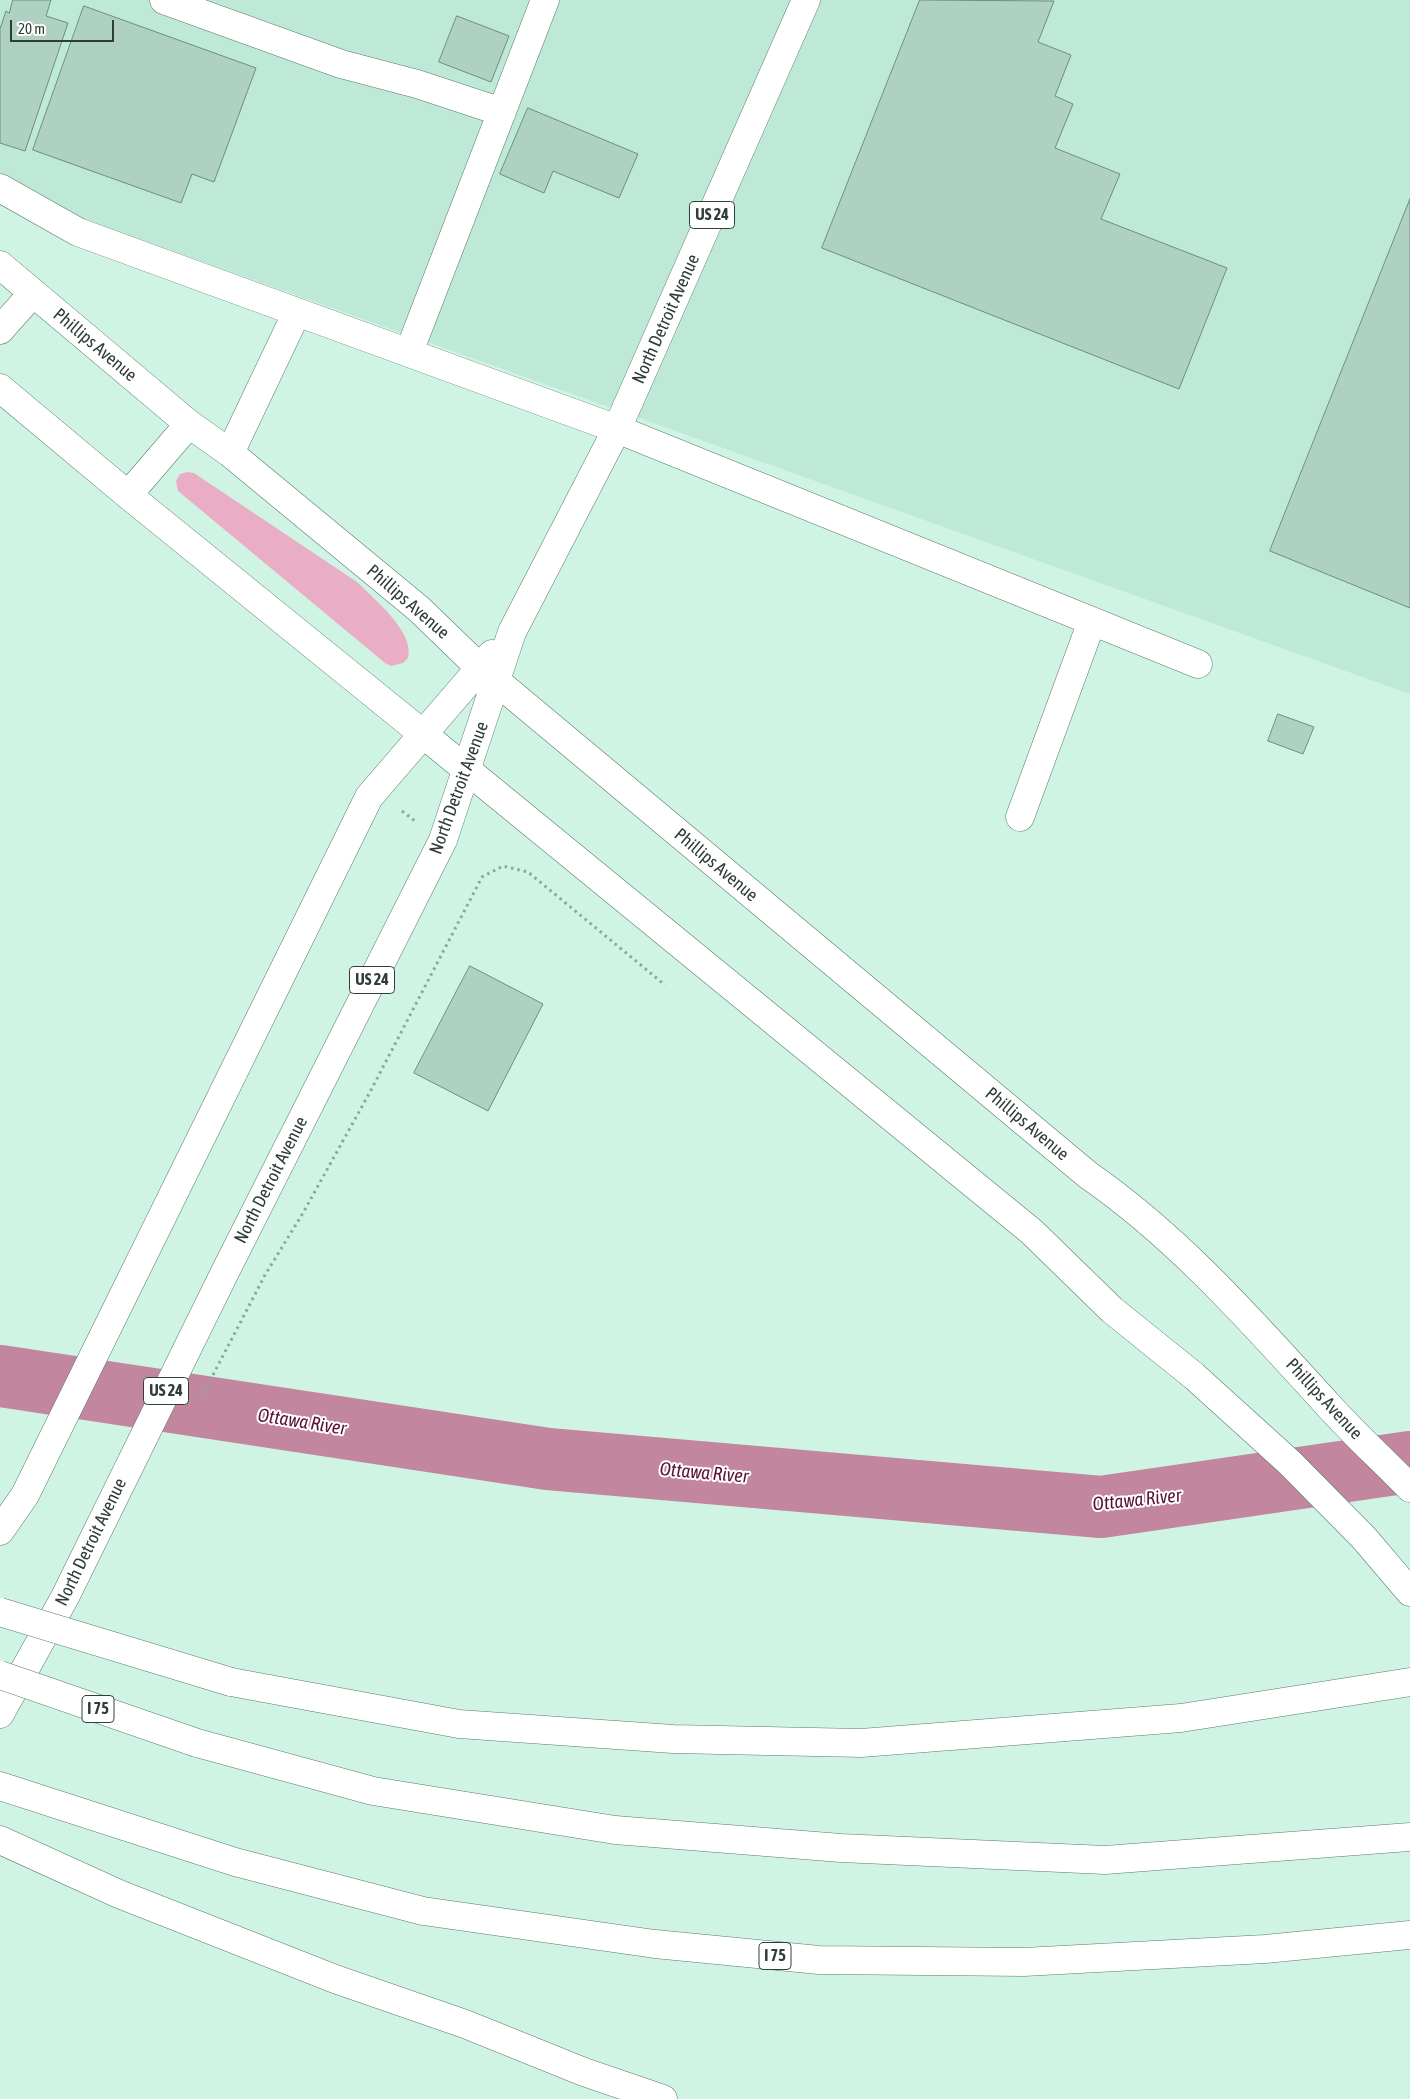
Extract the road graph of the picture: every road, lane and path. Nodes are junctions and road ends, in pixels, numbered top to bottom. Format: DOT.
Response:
graph roads {
  1 [pos="164,0"];
  2 [pos="545,0"];
  3 [pos="806,0"];
  4 [pos="502,112"];
  5 [pos="0,188"];
  6 [pos="0,265"];
  7 [pos="33,293"];
  8 [pos="297,312"];
  9 [pos="0,330"];
  10 [pos="409,352"];
  11 [pos="0,388"];
  12 [pos="189,424"];
  13 [pos="617,429"];
  14 [pos="230,453"];
  15 [pos="128,495"];
  16 [pos="1092,621"];
  17 [pos="1198,664"];
  18 [pos="488,674"];
  19 [pos="423,734"];
  20 [pos="466,770"];
  21 [pos="402,811"];
  22 [pos="1020,817"];
  23 [pos="416,821"];
  24 [pos="665,985"];
  25 [pos="201,1399"];
  26 [pos="1410,1488"];
  27 [pos="0,1531"];
  28 [pos="1406,1587"];
  29 [pos="0,1612"];
  30 [pos="0,1675"];
  31 [pos="1410,1682"];
  32 [pos="0,1714"];
  33 [pos="0,1786"];
  34 [pos="1408,1838"];
  35 [pos="0,1840"];
  36 [pos="1410,1935"];
  37 [pos="662,2099"];
  1 -- 4 [label="main road"];
  2 -- 4 [label="main road"];
  3 -- 13 [label="main road, North Detroit Avenue / US 24"];
  4 -- 10 [label="main road"];
  5 -- 8 [label="main road"];
  6 -- 7 [label="main road, Phillips Avenue"];
  7 -- 9 [label="main road"];
  7 -- 12 [label="main road, Phillips Avenue"];
  8 -- 10 [label="main road"];
  8 -- 14 [label="main road"];
  10 -- 13 [label="main road"];
  11 -- 15 [label="main road"];
  12 -- 14 [label="main road, Phillips Avenue"];
  12 -- 15 [label="main road"];
  13 -- 16 [label="main road"];
  13 -- 18 [label="main road, North Detroit Avenue / US 24"];
  14 -- 18 [label="main road, Phillips Avenue"];
  15 -- 19 [label="main road"];
  16 -- 17 [label="main road"];
  16 -- 22 [label="main road"];
  18 -- 19 [label="main road, North Detroit Avenue / US 24"];
  18 -- 20 [label="main road, North Detroit Avenue / US 24"];
  18 -- 26 [label="main road, Phillips Avenue"];
  19 -- 20 [label="main road"];
  19 -- 27 [label="main road, North Detroit Avenue / US 24"];
  20 -- 28 [label="main road"];
  20 -- 32 [label="main road, North Detroit Avenue / US 24"];
  21 -- 23 [label="path"];
  24 -- 25 [label="path"];
  29 -- 31 [label="main road, bridge"];
  30 -- 34 [label="main road, I 75, bridge"];
  33 -- 36 [label="main road, I 75"];
  35 -- 37 [label="main road"];
}
